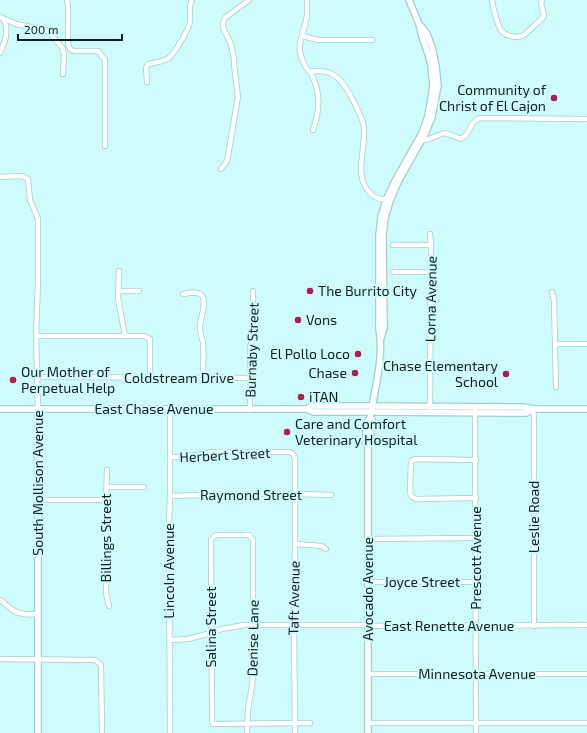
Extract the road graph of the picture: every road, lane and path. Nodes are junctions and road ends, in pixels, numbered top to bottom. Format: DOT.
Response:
graph roads {
  1 [pos="67,0"];
  2 [pos="192,0"];
  3 [pos="249,0"];
  4 [pos="307,0"];
  5 [pos="409,0"];
  6 [pos="492,0"];
  7 [pos="542,0"];
  8 [pos="2,18"];
  9 [pos="420,24"];
  10 [pos="302,36"];
  11 [pos="372,40"];
  12 [pos="0,54"];
  13 [pos="310,72"];
  14 [pos="63,74"];
  15 [pos="147,82"];
  16 [pos="587,119"];
  17 [pos="313,130"];
  18 [pos="423,140"];
  19 [pos="105,146"];
  20 [pos="222,170"];
  21 [pos="0,177"];
  22 [pos="386,200"];
  23 [pos="430,234"];
  24 [pos="393,245"];
  25 [pos="431,245"];
  26 [pos="119,271"];
  27 [pos="393,272"];
  28 [pos="431,272"];
  29 [pos="118,291"];
  30 [pos="139,291"];
  31 [pos="253,291"];
  32 [pos="552,292"];
  33 [pos="182,294"];
  34 [pos="36,336"];
  35 [pos="125,336"];
  36 [pos="380,338"];
  37 [pos="555,344"];
  38 [pos="587,344"];
  39 [pos="37,378"];
  40 [pos="150,378"];
  41 [pos="203,378"];
  42 [pos="250,378"];
  43 [pos="556,387"];
  44 [pos="0,409"];
  45 [pos="38,409"];
  46 [pos="170,409"];
  47 [pos="430,409"];
  48 [pos="475,409"];
  49 [pos="533,409"];
  50 [pos="587,409"];
  51 [pos="250,410"];
  52 [pos="371,412"];
  53 [pos="170,457"];
  54 [pos="476,460"];
  55 [pos="295,464"];
  56 [pos="107,470"];
  57 [pos="106,487"];
  58 [pos="144,487"];
  59 [pos="295,494"];
  60 [pos="331,495"];
  61 [pos="170,496"];
  62 [pos="476,498"];
  63 [pos="38,500"];
  64 [pos="106,500"];
  65 [pos="367,538"];
  66 [pos="476,538"];
  67 [pos="211,542"];
  68 [pos="295,544"];
  69 [pos="326,549"];
  70 [pos="367,582"];
  71 [pos="476,582"];
  72 [pos="0,600"];
  73 [pos="109,606"];
  74 [pos="38,614"];
  75 [pos="253,624"];
  76 [pos="294,625"];
  77 [pos="587,625"];
  78 [pos="367,626"];
  79 [pos="476,626"];
  80 [pos="534,626"];
  81 [pos="212,633"];
  82 [pos="169,640"];
  83 [pos="0,659"];
  84 [pos="38,659"];
  85 [pos="368,674"];
  86 [pos="476,674"];
  87 [pos="587,674"];
  88 [pos="248,723"];
  89 [pos="295,723"];
  90 [pos="310,723"];
  91 [pos="368,723"];
  92 [pos="476,723"];
  93 [pos="587,723"];
  94 [pos="38,733"];
  95 [pos="102,733"];
  96 [pos="170,733"];
  97 [pos="248,733"];
  98 [pos="295,733"];
  99 [pos="368,733"];
  100 [pos="476,733"];
  1 -- 19 [label="street"];
  2 -- 15 [label="street"];
  3 -- 20 [label="street"];
  4 -- 10 [label="street"];
  5 -- 9 [label="main road"];
  6 -- 7 [label="street"];
  8 -- 12 [label="street"];
  8 -- 14 [label="street"];
  9 -- 18 [label="main road"];
  9 -- 22 [label="main road"];
  10 -- 11 [label="street"];
  10 -- 13 [label="street"];
  13 -- 17 [label="street"];
  13 -- 22 [label="street"];
  16 -- 18 [label="street"];
  18 -- 36 [label="main road"];
  21 -- 34 [label="street, South Mollison Avenue"];
  22 -- 36 [label="main road"];
  23 -- 25 [label="street, Lorna Avenue"];
  24 -- 25 [label="street"];
  25 -- 28 [label="street, Lorna Avenue"];
  26 -- 29 [label="street"];
  27 -- 28 [label="street"];
  28 -- 47 [label="street, Lorna Avenue"];
  29 -- 30 [label="street"];
  29 -- 35 [label="street"];
  31 -- 42 [label="street, Burnaby Street"];
  32 -- 37 [label="street"];
  33 -- 41 [label="street"];
  34 -- 35 [label="street"];
  34 -- 39 [label="street, South Mollison Avenue"];
  35 -- 40 [label="street"];
  36 -- 52 [label="main road, Avocado Avenue"];
  37 -- 38 [label="street"];
  37 -- 43 [label="street"];
  39 -- 40 [label="street, Coldstream Drive"];
  39 -- 45 [label="street, South Mollison Avenue"];
  40 -- 41 [label="street, Coldstream Drive"];
  41 -- 42 [label="street, Coldstream Drive"];
  42 -- 51 [label="street, Burnaby Street"];
  44 -- 45 [label="main road, East Chase Avenue"];
  45 -- 46 [label="main road, East Chase Avenue"];
  45 -- 63 [label="main road, South Mollison Avenue"];
  46 -- 51 [label="main road, East Chase Avenue"];
  46 -- 53 [label="street, Lincoln Avenue"];
  47 -- 48 [label="main road, East Chase Avenue"];
  47 -- 52 [label="main road, East Chase Avenue"];
  48 -- 49 [label="main road, East Chase Avenue"];
  48 -- 54 [label="street, Prescott Avenue"];
  49 -- 50 [label="main road, East Chase Avenue"];
  49 -- 80 [label="street, Leslie Road"];
  51 -- 52 [label="main road, East Chase Avenue"];
  52 -- 65 [label="main road, Avocado Avenue"];
  53 -- 55 [label="street, Herbert Street"];
  53 -- 61 [label="street, Lincoln Avenue"];
  54 -- 62 [label="street, Prescott Avenue"];
  54 -- 62 [label="street"];
  55 -- 59 [label="street, Taft Avenue"];
  56 -- 57 [label="street, Billings Street"];
  57 -- 58 [label="street"];
  57 -- 64 [label="street, Billings Street"];
  59 -- 60 [label="street, Raymond Street"];
  59 -- 61 [label="street, Raymond Street"];
  59 -- 68 [label="street, Taft Avenue"];
  61 -- 82 [label="street, Lincoln Avenue"];
  62 -- 66 [label="street, Prescott Avenue"];
  63 -- 64 [label="street"];
  63 -- 74 [label="main road, South Mollison Avenue"];
  64 -- 73 [label="street, Billings Street"];
  65 -- 66 [label="street"];
  65 -- 70 [label="main road, Avocado Avenue"];
  66 -- 71 [label="street, Prescott Avenue"];
  67 -- 75 [label="street, Denise Lane"];
  67 -- 81 [label="street, Salina Street"];
  68 -- 69 [label="street"];
  68 -- 76 [label="street, Taft Avenue"];
  70 -- 71 [label="street, Joyce Street"];
  70 -- 78 [label="main road, Avocado Avenue"];
  71 -- 79 [label="street, Prescott Avenue"];
  72 -- 74 [label="street"];
  74 -- 84 [label="main road, South Mollison Avenue"];
  75 -- 76 [label="street, East Renette Avenue"];
  75 -- 81 [label="street, East Renette Avenue"];
  75 -- 88 [label="street, Denise Lane"];
  76 -- 78 [label="street, East Renette Avenue"];
  76 -- 89 [label="street, Taft Avenue"];
  77 -- 80 [label="street, East Renette Avenue"];
  78 -- 79 [label="street, East Renette Avenue"];
  78 -- 85 [label="main road, Avocado Avenue"];
  79 -- 80 [label="street, East Renette Avenue"];
  79 -- 86 [label="street, Prescott Avenue"];
  81 -- 82 [label="street, East Renette Avenue"];
  81 -- 88 [label="street, Salina Street"];
  82 -- 96 [label="street, Lincoln Avenue"];
  83 -- 84 [label="street"];
  84 -- 94 [label="main road, South Mollison Avenue"];
  84 -- 95 [label="street"];
  85 -- 86 [label="street, Minnesota Avenue"];
  85 -- 91 [label="main road, Avocado Avenue"];
  86 -- 87 [label="street, Minnesota Avenue"];
  86 -- 92 [label="street, Prescott Avenue"];
  88 -- 89 [label="street"];
  88 -- 97 [label="street, Denise Lane"];
  89 -- 90 [label="street"];
  89 -- 98 [label="street, Taft Avenue"];
  91 -- 92 [label="street"];
  91 -- 99 [label="main road, Avocado Avenue"];
  92 -- 93 [label="street"];
  92 -- 100 [label="street, Prescott Avenue"];
}
